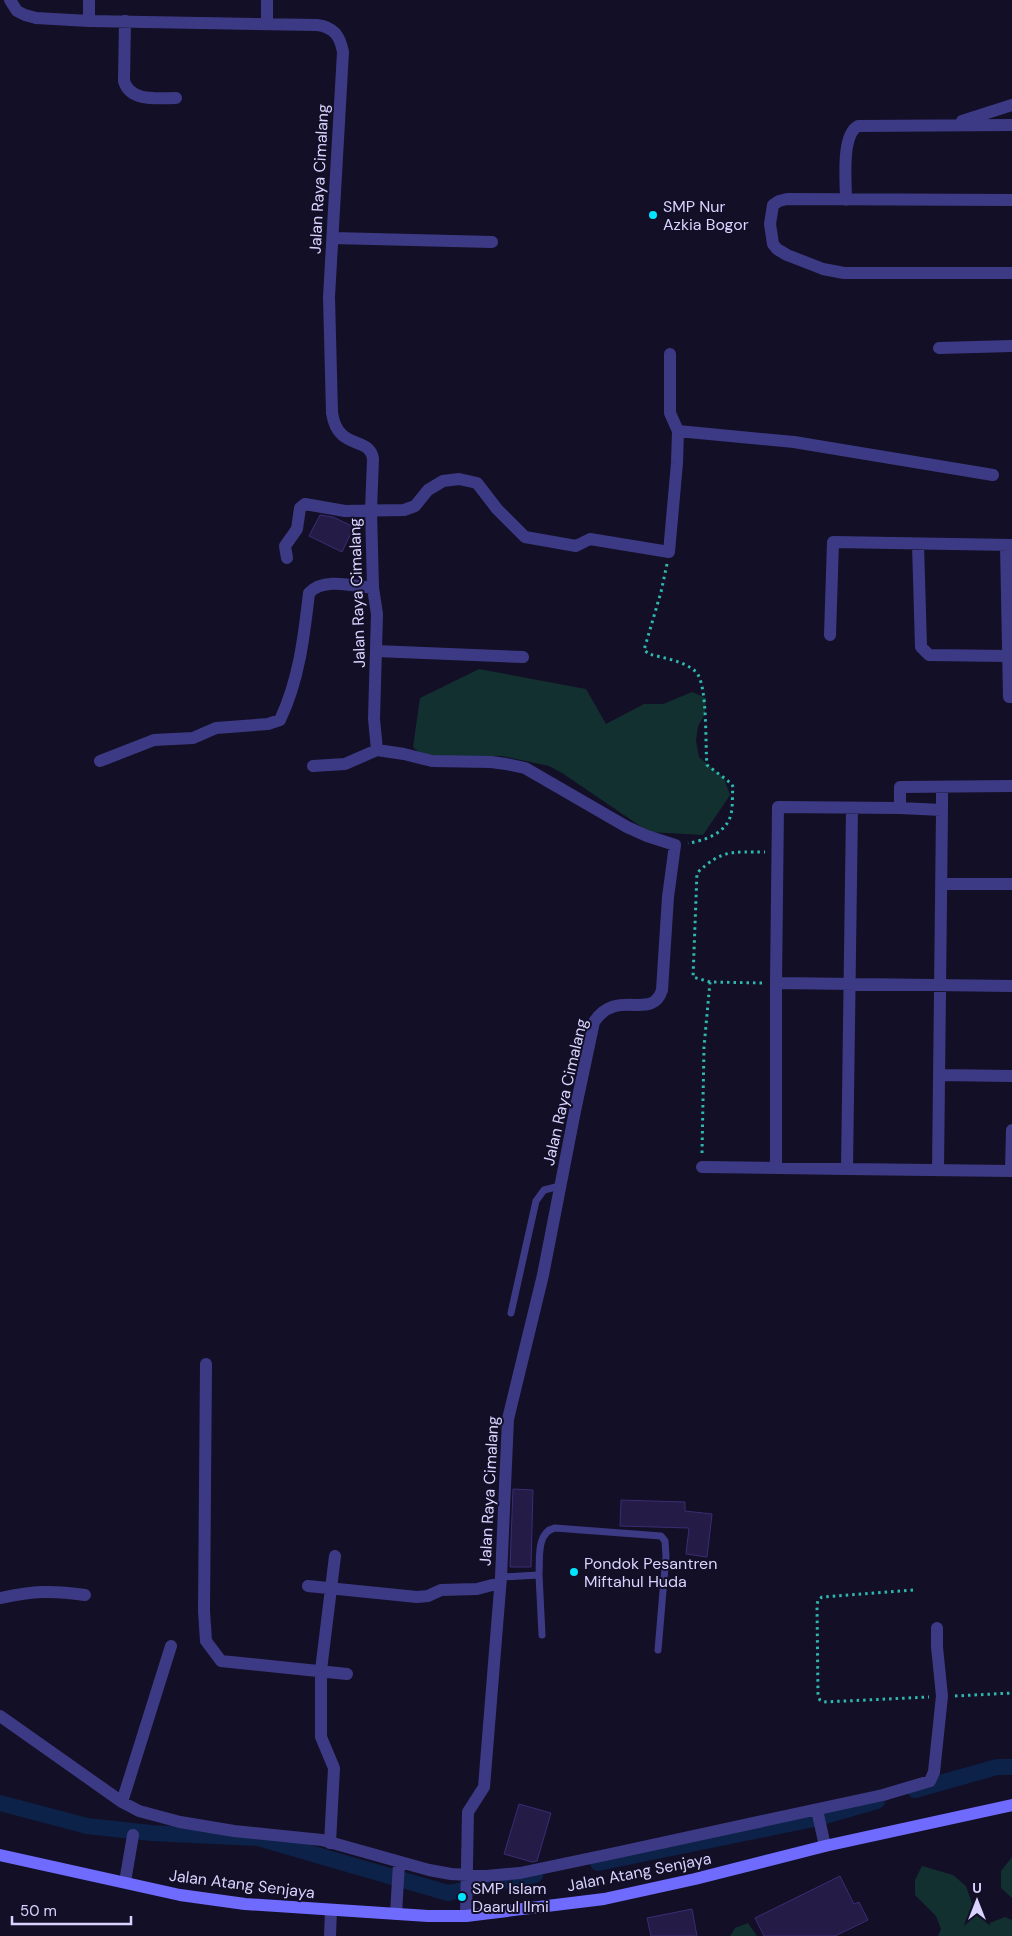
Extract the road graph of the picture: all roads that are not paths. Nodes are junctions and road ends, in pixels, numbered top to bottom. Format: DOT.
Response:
graph roads {
  1 [pos="10,0"];
  2 [pos="89,0"];
  3 [pos="268,0"];
  4 [pos="89,21"];
  5 [pos="125,21"];
  6 [pos="267,24"];
  7 [pos="176,98"];
  8 [pos="1012,104"];
  9 [pos="951,125"];
  10 [pos="1012,125"];
  11 [pos="846,200"];
  12 [pos="1012,200"];
  13 [pos="333,238"];
  14 [pos="492,242"];
  15 [pos="1012,273"];
  16 [pos="1012,346"];
  17 [pos="939,348"];
  18 [pos="670,354"];
  19 [pos="678,431"];
  20 [pos="993,474"];
  21 [pos="371,510"];
  22 [pos="918,544"];
  23 [pos="1009,545"];
  24 [pos="287,558"];
  25 [pos="373,588"];
  26 [pos="830,635"];
  27 [pos="376,651"];
  28 [pos="1008,656"];
  29 [pos="523,657"];
  30 [pos="1012,697"];
  31 [pos="377,750"];
  32 [pos="100,761"];
  33 [pos="313,766"];
  34 [pos="1012,786"];
  35 [pos="942,787"];
  36 [pos="852,808"];
  37 [pos="900,808"];
  38 [pos="942,810"];
  39 [pos="941,884"];
  40 [pos="1012,884"];
  41 [pos="776,983"];
  42 [pos="849,984"];
  43 [pos="940,985"];
  44 [pos="1012,986"];
  45 [pos="939,1075"];
  46 [pos="1012,1076"];
  47 [pos="1012,1130"];
  48 [pos="702,1167"];
  49 [pos="776,1168"];
  50 [pos="847,1169"];
  51 [pos="938,1170"];
  52 [pos="560,1186"];
  53 [pos="511,1313"];
  54 [pos="206,1364"];
  55 [pos="335,1556"];
  56 [pos="539,1575"];
  57 [pos="500,1580"];
  58 [pos="308,1586"];
  59 [pos="332,1589"];
  60 [pos="85,1595"];
  61 [pos="0,1598"];
  62 [pos="937,1628"];
  63 [pos="542,1635"];
  64 [pos="172,1646"];
  65 [pos="658,1650"];
  66 [pos="321,1670"];
  67 [pos="347,1674"];
  68 [pos="0,1716"];
  69 [pos="122,1802"];
  70 [pos="1012,1806"];
  71 [pos="818,1812"];
  72 [pos="133,1835"];
  73 [pos="824,1842"];
  74 [pos="330,1843"];
  75 [pos="0,1854"];
  76 [pos="400,1863"];
  77 [pos="467,1877"];
  78 [pos="125,1882"];
  79 [pos="331,1910"];
  80 [pos="396,1914"];
  81 [pos="466,1916"];
  82 [pos="330,1936"];
  1 -- 4 [label="street, Jalan Raya Cimalang"];
  2 -- 4 [label="street"];
  3 -- 6 [label="street"];
  4 -- 5 [label="street, Jalan Raya Cimalang"];
  5 -- 6 [label="street, Jalan Raya Cimalang"];
  5 -- 7 [label="street"];
  6 -- 13 [label="street, Jalan Raya Cimalang"];
  8 -- 9 [label="street"];
  9 -- 10 [label="street"];
  9 -- 11 [label="street"];
  11 -- 12 [label="street"];
  11 -- 15 [label="street"];
  13 -- 14 [label="street"];
  13 -- 21 [label="street, Jalan Raya Cimalang"];
  16 -- 17 [label="street"];
  18 -- 19 [label="street"];
  19 -- 20 [label="street"];
  19 -- 21 [label="street"];
  21 -- 24 [label="street"];
  21 -- 25 [label="street, Jalan Raya Cimalang"];
  22 -- 23 [label="street"];
  22 -- 26 [label="street"];
  22 -- 28 [label="street"];
  23 -- 28 [label="street"];
  25 -- 27 [label="street, Jalan Raya Cimalang"];
  25 -- 32 [label="street"];
  27 -- 29 [label="street"];
  27 -- 31 [label="street, Jalan Raya Cimalang"];
  28 -- 30 [label="street"];
  31 -- 33 [label="street"];
  31 -- 52 [label="street, Jalan Raya Cimalang"];
  34 -- 35 [label="street"];
  35 -- 37 [label="street"];
  35 -- 38 [label="street"];
  36 -- 37 [label="street"];
  36 -- 41 [label="street"];
  36 -- 42 [label="street"];
  37 -- 38 [label="street"];
  38 -- 39 [label="street"];
  39 -- 40 [label="street"];
  39 -- 43 [label="street"];
  41 -- 42 [label="street"];
  41 -- 49 [label="street"];
  42 -- 43 [label="street"];
  42 -- 50 [label="street"];
  43 -- 44 [label="street"];
  43 -- 45 [label="street"];
  45 -- 46 [label="street"];
  45 -- 51 [label="street"];
  47 -- 51 [label="street"];
  48 -- 49 [label="street"];
  49 -- 50 [label="street"];
  50 -- 51 [label="street"];
  52 -- 53 [label="lane"];
  52 -- 57 [label="street, Jalan Raya Cimalang"];
  54 -- 66 [label="street"];
  55 -- 59 [label="street"];
  56 -- 57 [label="lane"];
  56 -- 63 [label="lane"];
  56 -- 65 [label="lane"];
  57 -- 59 [label="street"];
  57 -- 77 [label="street, Jalan Raya Cimalang"];
  58 -- 59 [label="street"];
  59 -- 66 [label="street"];
  60 -- 61 [label="street"];
  62 -- 71 [label="street"];
  64 -- 69 [label="street"];
  66 -- 67 [label="street"];
  66 -- 74 [label="street"];
  68 -- 69 [label="street"];
  69 -- 74 [label="street"];
  70 -- 73 [label="main road, Jalan Atang Senjaya"];
  71 -- 73 [label="street"];
  71 -- 77 [label="street"];
  72 -- 78 [label="street"];
  73 -- 81 [label="main road, Jalan Atang Senjaya"];
  74 -- 76 [label="street"];
  75 -- 78 [label="main road, Jalan Atang Senjaya"];
  76 -- 77 [label="street"];
  76 -- 80 [label="street"];
  77 -- 81 [label="street, Jalan Raya Cimalang"];
  78 -- 79 [label="main road, Jalan Atang Senjaya"];
  79 -- 80 [label="main road, Jalan Atang Senjaya"];
  79 -- 82 [label="street"];
  80 -- 81 [label="main road, Jalan Atang Senjaya"];
}
